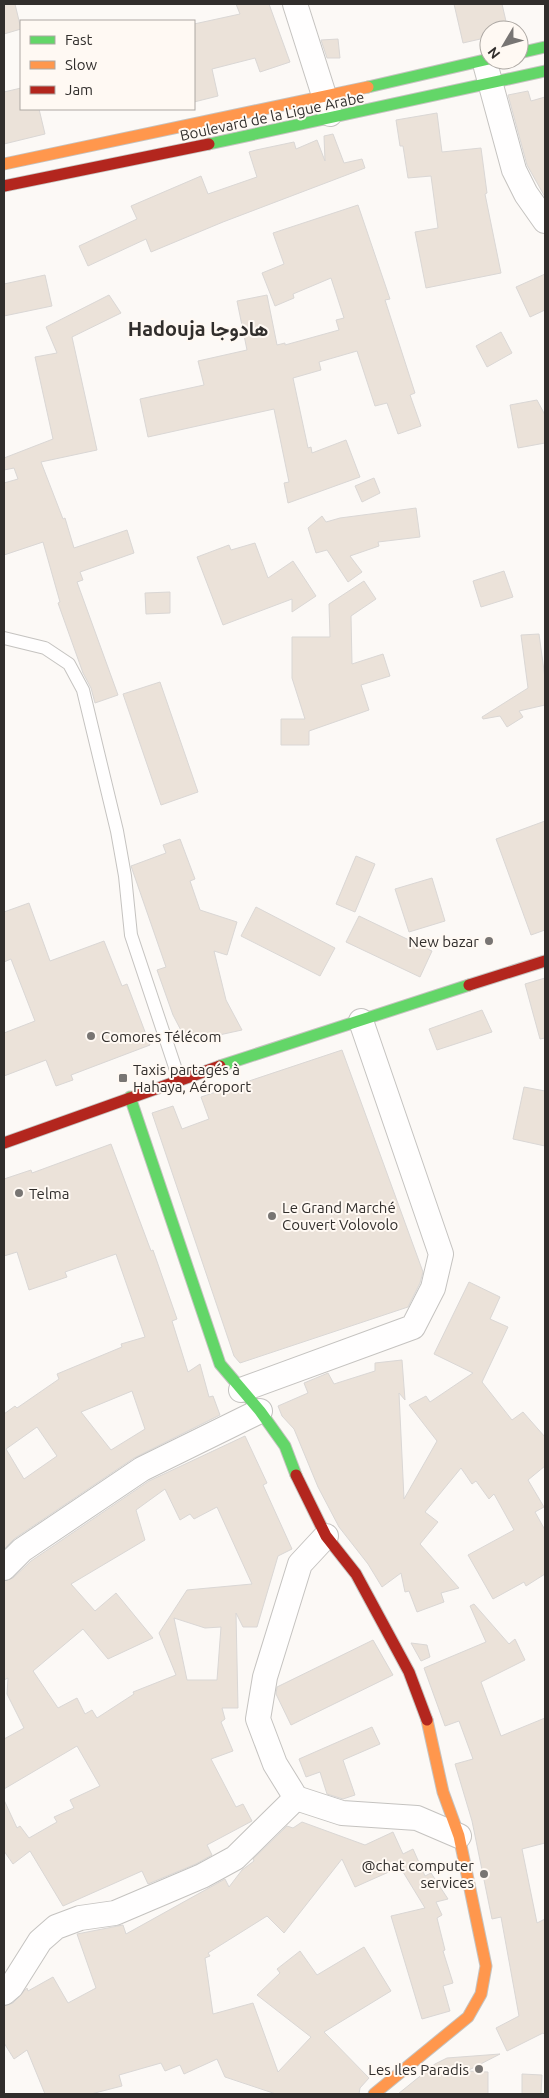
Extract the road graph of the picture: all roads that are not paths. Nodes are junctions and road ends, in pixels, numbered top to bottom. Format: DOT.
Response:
graph roads {
  1 [pos="295,4"];
  2 [pos="545,47"];
  3 [pos="529,51"];
  4 [pos="479,69"];
  5 [pos="479,69"];
  6 [pos="489,70"];
  7 [pos="529,70"];
  8 [pos="545,71"];
  9 [pos="328,108"];
  10 [pos="4,164"];
  11 [pos="4,186"];
  12 [pos="545,221"];
  13 [pos="4,638"];
  14 [pos="545,961"];
  15 [pos="361,1021"];
  16 [pos="179,1079"];
  17 [pos="130,1097"];
  18 [pos="4,1143"];
  19 [pos="242,1390"];
  20 [pos="260,1411"];
  21 [pos="326,1536"];
  22 [pos="4,1568"];
  23 [pos="296,1798"];
  24 [pos="459,1836"];
  25 [pos="6,1986"];
  26 [pos="374,2094"];
  1 -- 9 [label="street"];
  2 -- 3 [label="street"];
  4 -- 9 [label="street, Boulevard de la Ligue Arabe"];
  5 -- 9 [label="street, Boulevard de la Ligue Arabe"];
  6 -- 12 [label="street"];
  7 -- 8 [label="street, Boulevard de la Ligue Arabe"];
  9 -- 10 [label="street, Boulevard de la Ligue Arabe"];
  9 -- 11 [label="street, Boulevard de la Ligue Arabe"];
  13 -- 16 [label="lane"];
  14 -- 15 [label="street"];
  15 -- 16 [label="street"];
  15 -- 19 [label="street"];
  16 -- 17 [label="street"];
  17 -- 18 [label="street"];
  17 -- 19 [label="street"];
  19 -- 20 [label="street"];
  20 -- 21 [label="street"];
  20 -- 22 [label="street"];
  21 -- 23 [label="street"];
  21 -- 24 [label="street"];
  23 -- 24 [label="street"];
  23 -- 25 [label="street"];
  24 -- 26 [label="street"];
}
